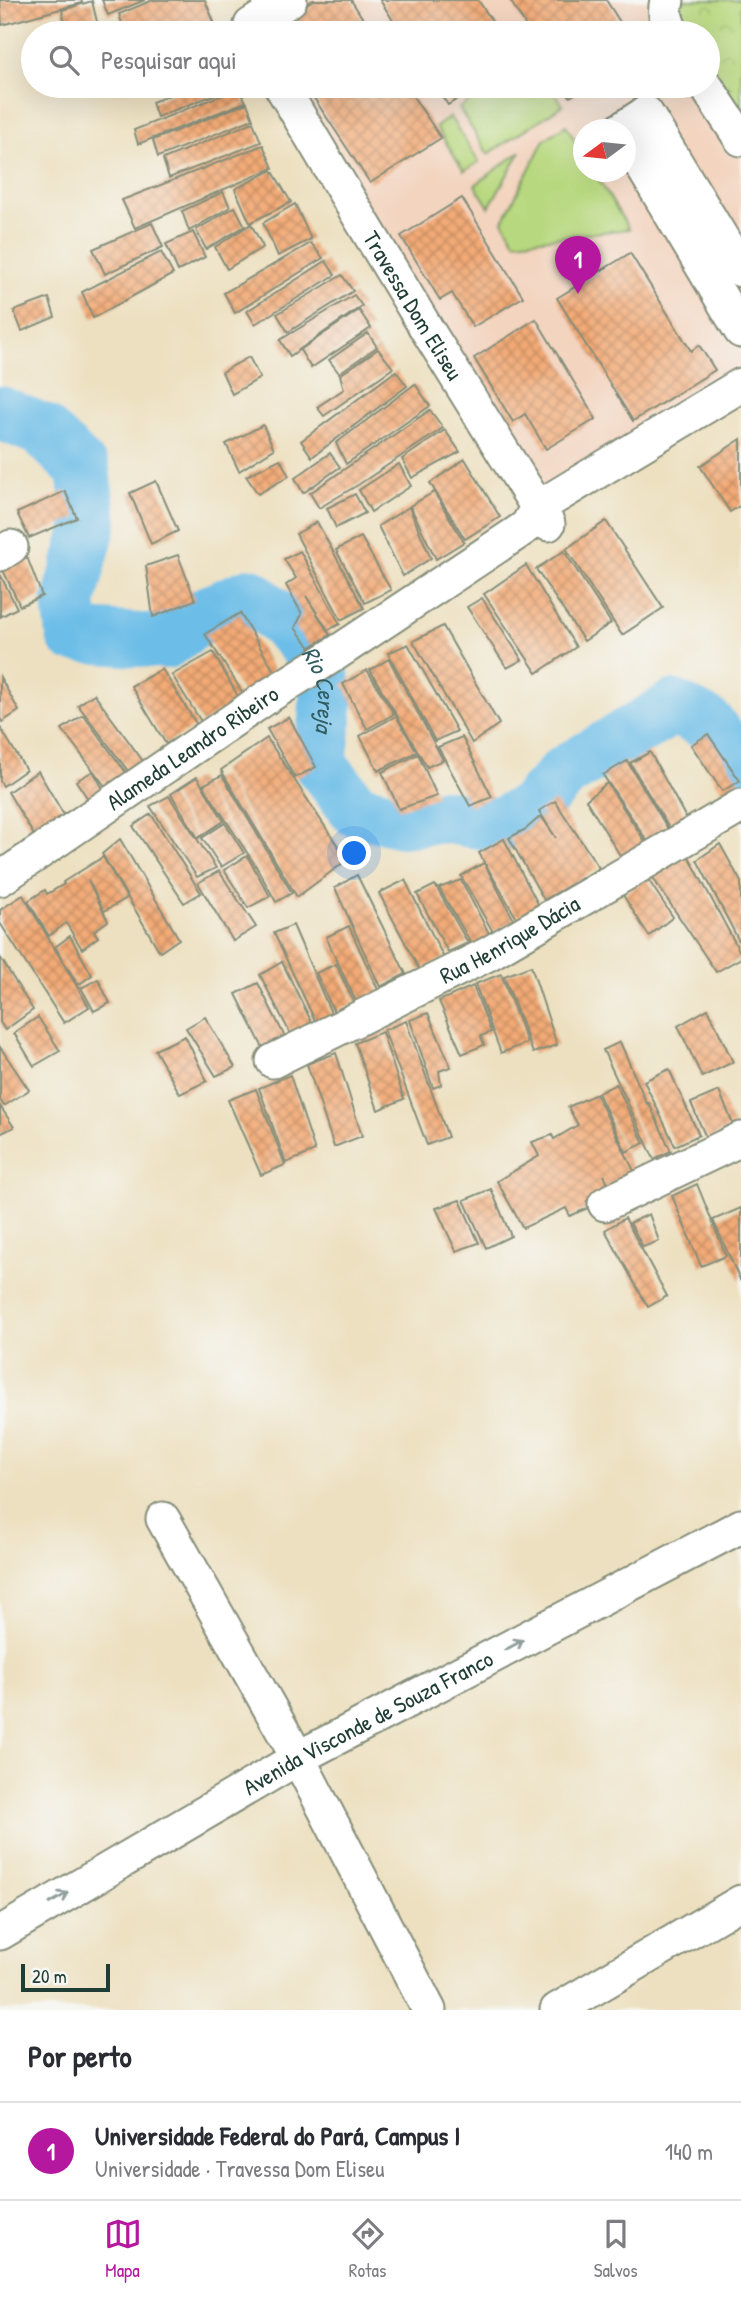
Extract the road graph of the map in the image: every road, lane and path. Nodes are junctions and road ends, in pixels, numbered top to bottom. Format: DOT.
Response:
graph roads {
  1 [pos="289,0"];
  2 [pos="249,19"];
  3 [pos="288,98"];
  4 [pos="714,98"];
  5 [pos="636,120"];
  6 [pos="741,139"];
  7 [pos="636,155"];
  8 [pos="741,270"];
  9 [pos="730,288"];
  10 [pos="741,331"];
  11 [pos="741,385"];
  12 [pos="741,408"];
  13 [pos="537,519"];
  14 [pos="741,806"];
  15 [pos="0,879"];
  16 [pos="274,1061"];
  17 [pos="741,1139"];
  18 [pos="605,1204"];
  19 [pos="163,1519"];
  20 [pos="740,1529"];
  21 [pos="298,1758"];
  22 [pos="741,1902"];
  23 [pos="0,1933"];
  24 [pos="429,2010"];
  25 [pos="557,2010"];
  1 -- 2 [label="street"];
  3 -- 13 [label="street, Travessa Dom Eliseu"];
  4 -- 6 [label="street"];
  5 -- 8 [label="street"];
  7 -- 9 [label="street"];
  9 -- 10 [label="street"];
  11 -- 13 [label="street, Alameda Leandro Ribeiro"];
  12 -- 13 [label="street, Alameda Leandro Ribeiro"];
  13 -- 15 [label="street, Alameda Leandro Ribeiro"];
  14 -- 16 [label="street, Rua Henrique Dácia"];
  17 -- 18 [label="street"];
  19 -- 21 [label="street"];
  21 -- 20 [label="street, Avenida Visconde de Souza Franco, one-way"];
  23 -- 21 [label="street, Avenida Visconde de Souza Franco, one-way"];
  21 -- 24 [label="street"];
  22 -- 25 [label="street"];
}
